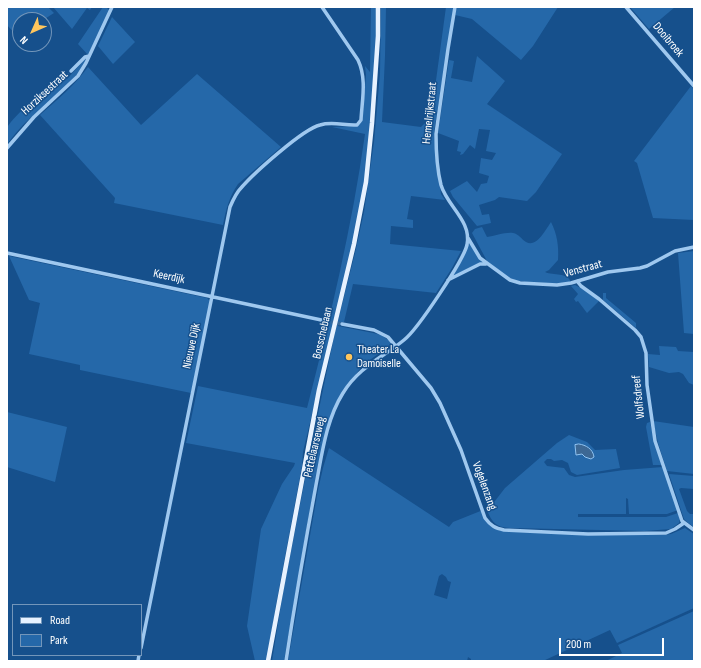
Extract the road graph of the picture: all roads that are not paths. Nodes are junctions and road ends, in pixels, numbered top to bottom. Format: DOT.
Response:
graph roads {
  1 [pos="112,7"];
  2 [pos="322,7"];
  3 [pos="378,7"];
  4 [pos="455,7"];
  5 [pos="626,7"];
  6 [pos="89,56"];
  7 [pos="71,71"];
  8 [pos="694,86"];
  9 [pos="7,148"];
  10 [pos="468,237"];
  11 [pos="694,247"];
  12 [pos="7,254"];
  13 [pos="487,264"];
  14 [pos="447,280"];
  15 [pos="577,281"];
  16 [pos="213,296"];
  17 [pos="326,321"];
  18 [pos="342,324"];
  19 [pos="396,346"];
  20 [pos="684,522"];
  21 [pos="694,530"];
  22 [pos="142,643"];
  23 [pos="268,661"];
  24 [pos="286,661"];
  1 -- 6 [label="street, Horziksestraat"];
  2 -- 16 [label="street, Nieuwe Dijk"];
  3 -- 23 [label="main road, Bosschebaan"];
  4 -- 10 [label="street, Hemelrijkstraat"];
  5 -- 8 [label="street, Dooibroek"];
  6 -- 7 [label="street"];
  6 -- 9 [label="street, Horziksestraat"];
  10 -- 13 [label="street, Venstraat"];
  10 -- 14 [label="street, Pettelaarseweg"];
  11 -- 15 [label="street, Venstraat"];
  12 -- 16 [label="street, Keerdijk"];
  13 -- 14 [label="street"];
  13 -- 15 [label="street, Venstraat"];
  14 -- 19 [label="street, Pettelaarseweg"];
  15 -- 20 [label="street, Wolfsdreef"];
  16 -- 17 [label="street, Keerdijk"];
  16 -- 22 [label="street, Nieuwe Dijk"];
  18 -- 19 [label="street"];
  19 -- 20 [label="street, Vogelenzang"];
  19 -- 24 [label="street, Pettelaarseweg"];
  20 -- 21 [label="street"];
}
